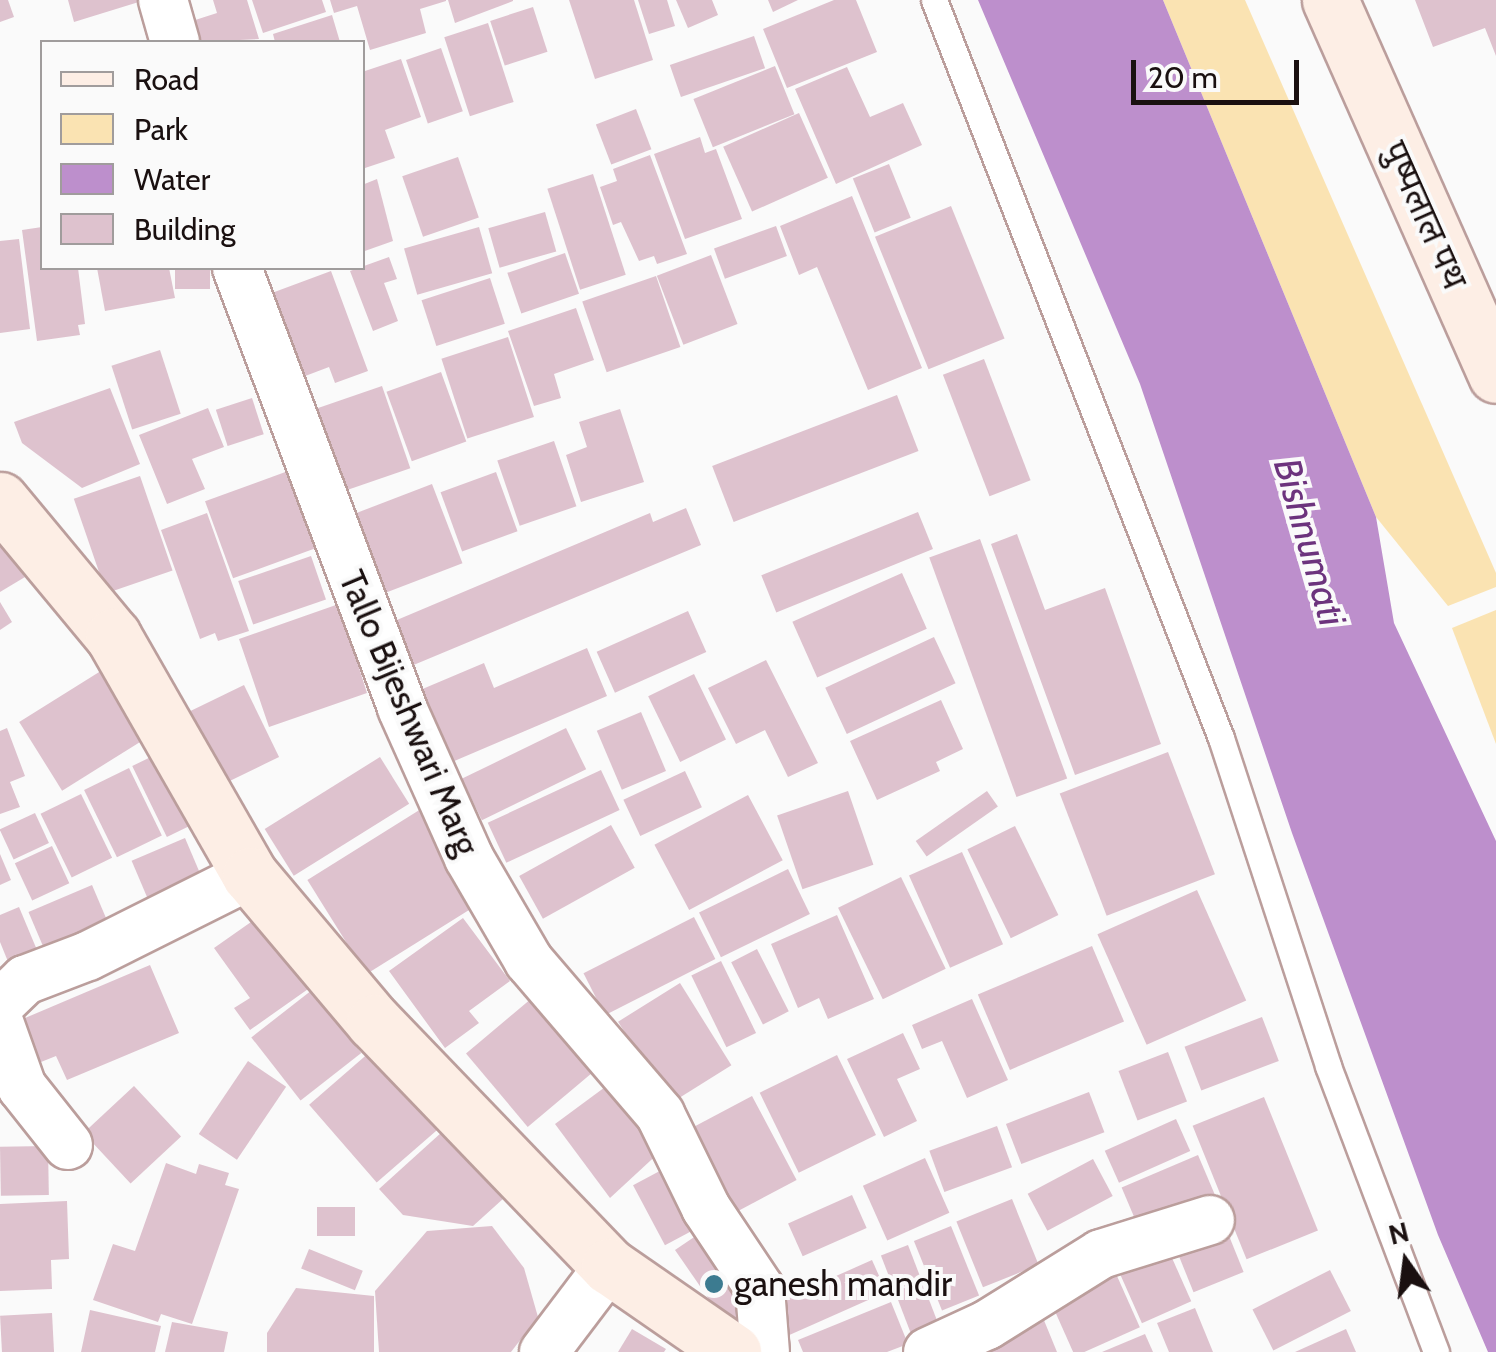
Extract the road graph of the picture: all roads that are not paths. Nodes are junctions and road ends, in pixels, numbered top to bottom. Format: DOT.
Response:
graph roads {
  1 [pos="164,0"];
  2 [pos="934,0"];
  3 [pos="1330,0"];
  4 [pos="174,40"];
  5 [pos="237,270"];
  6 [pos="1496,375"];
  7 [pos="0,500"];
  8 [pos="250,875"];
  9 [pos="0,1004"];
  10 [pos="0,1026"];
  11 [pos="68,1145"];
  12 [pos="1210,1220"];
  13 [pos="608,1266"];
  14 [pos="544,1352"];
  15 [pos="733,1352"];
  16 [pos="765,1352"];
  17 [pos="928,1352"];
  18 [pos="1436,1352"];
  1 -- 4 [label="street"];
  2 -- 18 [label="lane"];
  3 -- 6 [label="main road, पुष्पलाल पथ"];
  5 -- 16 [label="street, Tallo Bijeshwari Marg"];
  7 -- 8 [label="main road"];
  8 -- 9 [label="street"];
  8 -- 13 [label="main road"];
  10 -- 11 [label="street"];
  12 -- 17 [label="street"];
  13 -- 14 [label="street"];
  13 -- 15 [label="main road"];
}
